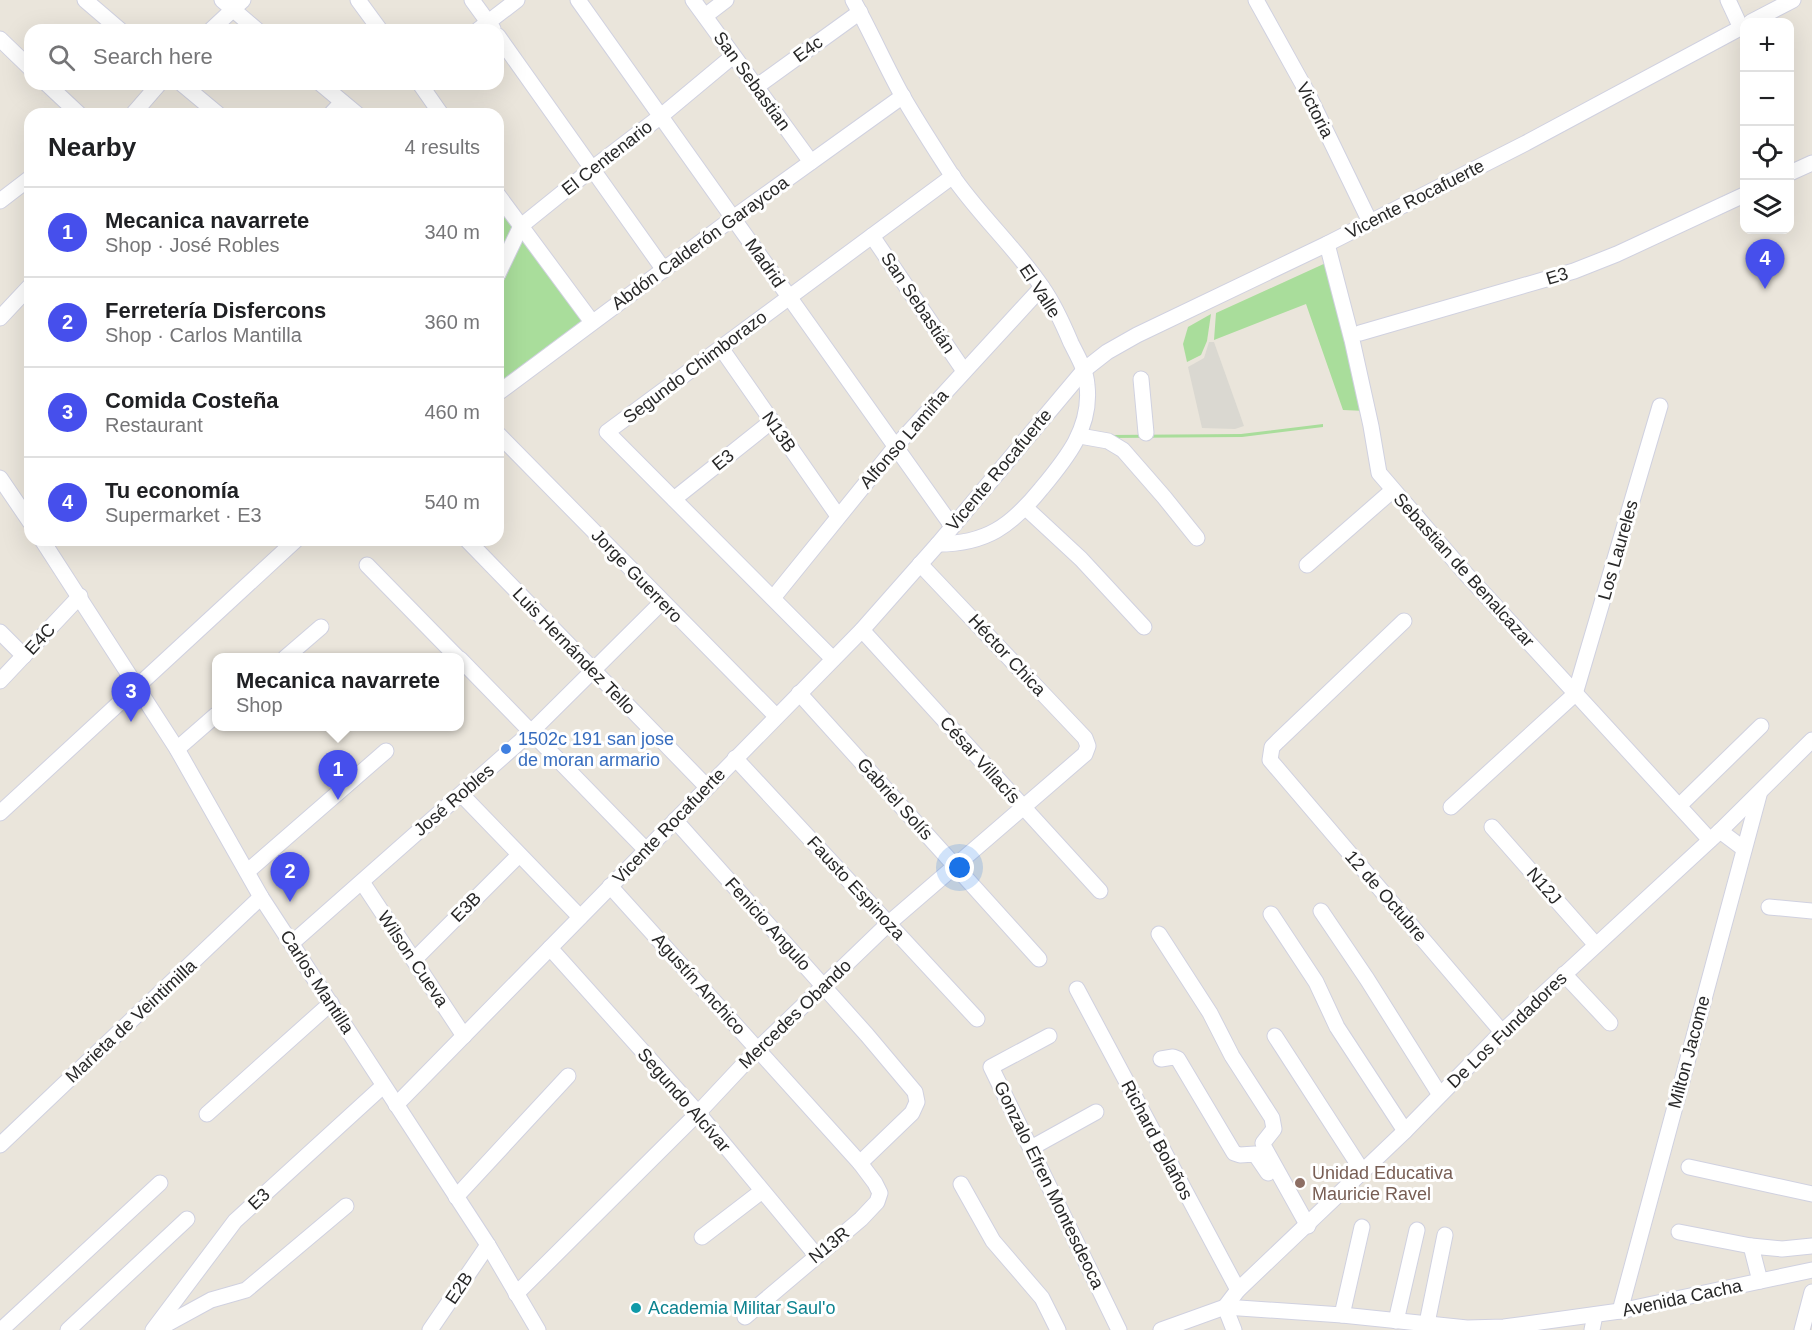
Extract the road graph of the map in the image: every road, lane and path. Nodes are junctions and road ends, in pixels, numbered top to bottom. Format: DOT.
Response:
graph roads {
  1 [pos="85,0"];
  2 [pos="358,0"];
  3 [pos="472,0"];
  4 [pos="517,0"];
  5 [pos="578,0"];
  6 [pos="693,0"];
  7 [pos="726,0"];
  8 [pos="1256,0"];
  9 [pos="1728,0"];
  10 [pos="1793,0"];
  11 [pos="232,3"];
  12 [pos="857,6"];
  13 [pos="705,16"];
  14 [pos="1740,18"];
  15 [pos="1758,18"];
  16 [pos="113,24"];
  17 [pos="216,24"];
  18 [pos="251,24"];
  19 [pos="376,24"];
  20 [pos="485,24"];
  21 [pos="490,24"];
  22 [pos="1740,28"];
  23 [pos="0,39"];
  24 [pos="504,44"];
  25 [pos="733,56"];
  26 [pos="24,62"];
  27 [pos="756,87"];
  28 [pos="53,90"];
  29 [pos="154,90"];
  30 [pos="189,90"];
  31 [pos="328,90"];
  32 [pos="424,90"];
  33 [pos="903,96"];
  34 [pos="342,102"];
  35 [pos="73,108"];
  36 [pos="138,108"];
  37 [pos="211,108"];
  38 [pos="336,108"];
  39 [pos="350,108"];
  40 [pos="437,108"];
  41 [pos="661,116"];
  42 [pos="811,162"];
  43 [pos="1812,163"];
  44 [pos="593,168"];
  45 [pos="1794,171"];
  46 [pos="953,176"];
  47 [pos="24,183"];
  48 [pos="1740,197"];
  49 [pos="0,201"];
  50 [pos="504,203"];
  51 [pos="733,218"];
  52 [pos="1370,222"];
  53 [pos="521,226"];
  54 [pos="872,236"];
  55 [pos="1327,244"];
  56 [pos="504,261"];
  57 [pos="664,270"];
  58 [pos="1042,287"];
  59 [pos="24,292"];
  60 [pos="789,297"];
  61 [pos="0,318"];
  62 [pos="592,322"];
  63 [pos="1360,333"];
  64 [pos="721,348"];
  65 [pos="1084,370"];
  66 [pos="964,371"];
  67 [pos="1141,379"];
  68 [pos="504,388"];
  69 [pos="1660,406"];
  70 [pos="772,421"];
  71 [pos="1146,433"];
  72 [pos="1080,436"];
  73 [pos="504,440"];
  74 [pos="896,447"];
  75 [pos="0,478"];
  76 [pos="1393,490"];
  77 [pos="674,499"];
  78 [pos="1026,508"];
  79 [pos="24,513"];
  80 [pos="838,516"];
  81 [pos="952,526"];
  82 [pos="1197,538"];
  83 [pos="938,544"];
  84 [pos="46,546"];
  85 [pos="290,546"];
  86 [pos="473,546"];
  87 [pos="920,564"];
  88 [pos="367,565"];
  89 [pos="1307,565"];
  90 [pos="80,596"];
  91 [pos="773,598"];
  92 [pos="662,602"];
  93 [pos="1404,621"];
  94 [pos="321,627"];
  95 [pos="1144,627"];
  96 [pos="862,630"];
  97 [pos="0,632"];
  98 [pos="290,653"];
  99 [pos="454,653"];
  100 [pos="24,656"];
  101 [pos="833,659"];
  102 [pos="464,663"];
  103 [pos="593,671"];
  104 [pos="0,681"];
  105 [pos="138,687"];
  106 [pos="799,693"];
  107 [pos="1575,694"];
  108 [pos="777,716"];
  109 [pos="212,718"];
  110 [pos="1761,726"];
  111 [pos="531,732"];
  112 [pos="1812,740"];
  113 [pos="177,749"];
  114 [pos="1087,750"];
  115 [pos="386,751"];
  116 [pos="735,758"];
  117 [pos="707,787"];
  118 [pos="1759,792"];
  119 [pos="462,795"];
  120 [pos="1679,806"];
  121 [pos="1451,807"];
  122 [pos="1024,808"];
  123 [pos="0,813"];
  124 [pos="675,820"];
  125 [pos="1492,826"];
  126 [pos="1715,836"];
  127 [pos="1744,849"];
  128 [pos="646,850"];
  129 [pos="519,855"];
  130 [pos="955,865"];
  131 [pos="248,871"];
  132 [pos="362,882"];
  133 [pos="610,886"];
  134 [pos="1100,891"];
  135 [pos="261,897"];
  136 [pos="1769,907"];
  137 [pos="1812,910"];
  138 [pos="1321,911"];
  139 [pos="1271,914"];
  140 [pos="580,917"];
  141 [pos="889,923"];
  142 [pos="1159,934"];
  143 [pos="292,943"];
  144 [pos="1596,945"];
  145 [pos="550,948"];
  146 [pos="1039,959"];
  147 [pos="414,960"];
  148 [pos="1564,974"];
  149 [pos="823,986"];
  150 [pos="1077,989"];
  151 [pos="331,1003"];
  152 [pos="977,1019"];
  153 [pos="1610,1023"];
  154 [pos="1502,1032"];
  155 [pos="464,1036"];
  156 [pos="1049,1036"];
  157 [pos="1275,1036"];
  158 [pos="758,1049"];
  159 [pos="1161,1059"];
  160 [pos="568,1076"];
  161 [pos="383,1086"];
  162 [pos="1440,1095"];
  163 [pos="396,1105"];
  164 [pos="1096,1112"];
  165 [pos="698,1113"];
  166 [pos="207,1114"];
  167 [pos="1405,1131"];
  168 [pos="0,1145"];
  169 [pos="1031,1148"];
  170 [pos="860,1163"];
  171 [pos="1689,1167"];
  172 [pos="1363,1172"];
  173 [pos="160,1183"];
  174 [pos="961,1184"];
  175 [pos="762,1191"];
  176 [pos="1812,1194"];
  177 [pos="456,1197"];
  178 [pos="346,1206"];
  179 [pos="187,1219"];
  180 [pos="1362,1227"];
  181 [pos="1305,1228"];
  182 [pos="1417,1230"];
  183 [pos="1679,1232"];
  184 [pos="1445,1235"];
  185 [pos="702,1237"];
  186 [pos="488,1245"];
  187 [pos="1751,1246"];
  188 [pos="1812,1246"];
  189 [pos="816,1255"];
  190 [pos="1812,1270"];
  191 [pos="1760,1281"];
  192 [pos="1238,1290"];
  193 [pos="1812,1292"];
  194 [pos="516,1294"];
  195 [pos="1225,1307"];
  196 [pos="1620,1311"];
  197 [pos="1342,1315"];
  198 [pos="745,1317"];
  199 [pos="1396,1321"];
  200 [pos="1593,1322"];
  201 [pos="1427,1323"];
  202 [pos="1467,1329"];
  203 [pos="2,1330"];
  204 [pos="68,1330"];
  205 [pos="155,1330"];
  206 [pos="430,1330"];
  207 [pos="538,1330"];
  208 [pos="1058,1330"];
  209 [pos="1119,1330"];
  210 [pos="1161,1330"];
  211 [pos="1234,1330"];
  212 [pos="1802,1330"];
  1 -- 16 [label="street"];
  2 -- 19 [label="street"];
  3 -- 20 [label="street"];
  4 -- 21 [label="street"];
  5 -- 41 [label="street, Madrid"];
  6 -- 13 [label="street, San Sebastian"];
  7 -- 13 [label="street"];
  8 -- 52 [label="street, Victoria"];
  9 -- 14 [label="street"];
  10 -- 15 [label="street, Vicente Rocafuerte"];
  11 -- 17 [label="street"];
  11 -- 18 [label="street"];
  12 -- 27 [label="street, E4c"];
  12 -- 33 [label="street, El Valle"];
  13 -- 25 [label="street, San Sebastian"];
  22 -- 52 [label="street, Vicente Rocafuerte"];
  23 -- 26 [label="street"];
  24 -- 44 [label="street"];
  25 -- 27 [label="street, San Sebastian"];
  25 -- 41 [label="street, El Centenario"];
  27 -- 42 [label="street, San Sebastian"];
  28 -- 35 [label="street"];
  29 -- 36 [label="street"];
  30 -- 37 [label="street"];
  31 -- 34 [label="street"];
  32 -- 40 [label="street"];
  33 -- 42 [label="street, Abdón Calderón Garaycoa"];
  33 -- 46 [label="street, El Valle"];
  34 -- 38 [label="street"];
  34 -- 39 [label="street"];
  41 -- 44 [label="street, El Centenario"];
  41 -- 51 [label="street, Madrid"];
  42 -- 51 [label="street, Abdón Calderón Garaycoa"];
  43 -- 45 [label="street"];
  44 -- 53 [label="street, El Centenario"];
  44 -- 57 [label="street"];
  46 -- 54 [label="street, Segundo Chimborazo"];
  46 -- 58 [label="street, El Valle"];
  47 -- 49 [label="street"];
  48 -- 63 [label="street, E3"];
  50 -- 53 [label="street"];
  51 -- 57 [label="street, Abdón Calderón Garaycoa"];
  51 -- 60 [label="street, Madrid"];
  52 -- 55 [label="street, Vicente Rocafuerte"];
  53 -- 56 [label="street, El Centenario"];
  53 -- 62 [label="street"];
  54 -- 60 [label="street, Segundo Chimborazo"];
  54 -- 66 [label="street, San Sebastián"];
  55 -- 65 [label="street, Vicente Rocafuerte"];
  55 -- 76 [label="street, Sebastian de Benalcazar"];
  57 -- 62 [label="street, Abdón Calderón Garaycoa"];
  58 -- 65 [label="street, El Valle"];
  58 -- 66 [label="street, Alfonso Lamiña"];
  59 -- 61 [label="street"];
  60 -- 64 [label="street, Segundo Chimborazo"];
  60 -- 74 [label="street, Madrid"];
  62 -- 68 [label="street, Abdón Calderón Garaycoa"];
  64 -- 70 [label="street, N13B"];
  64 -- 77 [label="street, Segundo Chimborazo"];
  65 -- 72 [label="street, El Valle"];
  65 -- 81 [label="street, Vicente Rocafuerte"];
  66 -- 74 [label="street, Alfonso Lamiña"];
  67 -- 71 [label="street"];
  69 -- 107 [label="street, Los Laureles"];
  70 -- 77 [label="street, E3"];
  70 -- 80 [label="street, N13B"];
  72 -- 78 [label="street, El Valle"];
  72 -- 82 [label="street"];
  73 -- 92 [label="street, Jorge Guerrero"];
  74 -- 80 [label="street, Alfonso Lamiña"];
  74 -- 81 [label="street, Madrid"];
  75 -- 79 [label="street"];
  76 -- 89 [label="street"];
  76 -- 107 [label="street, Sebastian de Benalcazar"];
  77 -- 91 [label="street, Segundo Chimborazo"];
  78 -- 83 [label="street, El Valle"];
  78 -- 95 [label="street"];
  80 -- 91 [label="street, Alfonso Lamiña"];
  81 -- 83 [label="street, Vicente Rocafuerte"];
  83 -- 87 [label="street, Vicente Rocafuerte"];
  84 -- 90 [label="street, Carlos Mantilla"];
  85 -- 105 [label="street"];
  86 -- 103 [label="street, Luis Hernández Tello"];
  87 -- 96 [label="street, Vicente Rocafuerte"];
  87 -- 114 [label="street, Héctor Chica"];
  88 -- 99 [label="street"];
  90 -- 100 [label="street, E4C"];
  90 -- 105 [label="street, Carlos Mantilla"];
  91 -- 101 [label="street, Segundo Chimborazo"];
  92 -- 103 [label="street, José Robles"];
  92 -- 108 [label="street, Jorge Guerrero"];
  93 -- 154 [label="street, 12 de Octubre"];
  94 -- 98 [label="street"];
  96 -- 101 [label="street, Vicente Rocafuerte"];
  96 -- 122 [label="street, César Villacís"];
  97 -- 100 [label="street"];
  100 -- 104 [label="street, E4C"];
  101 -- 106 [label="street, Vicente Rocafuerte"];
  102 -- 111 [label="street"];
  103 -- 111 [label="street, José Robles"];
  103 -- 117 [label="street, Luis Hernández Tello"];
  105 -- 113 [label="street, Carlos Mantilla"];
  105 -- 123 [label="street"];
  106 -- 108 [label="street, Vicente Rocafuerte"];
  106 -- 130 [label="street, Gabriel Solís"];
  107 -- 120 [label="street, Sebastian de Benalcazar"];
  107 -- 121 [label="street"];
  108 -- 116 [label="street, Vicente Rocafuerte"];
  109 -- 113 [label="street"];
  110 -- 120 [label="street"];
  111 -- 119 [label="street, José Robles"];
  111 -- 128 [label="street"];
  112 -- 118 [label="street, De Los Fundadores"];
  113 -- 131 [label="street, Carlos Mantilla"];
  114 -- 122 [label="street, Mercedes Obando"];
  115 -- 131 [label="street"];
  116 -- 117 [label="street, Vicente Rocafuerte"];
  116 -- 141 [label="street, Fausto Espinoza"];
  117 -- 124 [label="street, Vicente Rocafuerte"];
  118 -- 126 [label="street, De Los Fundadores"];
  118 -- 127 [label="street, Milton Jacome"];
  119 -- 129 [label="street"];
  119 -- 132 [label="street, José Robles"];
  120 -- 126 [label="street, Sebastian de Benalcazar"];
  122 -- 130 [label="street, Mercedes Obando"];
  122 -- 134 [label="street, César Villacís"];
  124 -- 128 [label="street, Vicente Rocafuerte"];
  124 -- 149 [label="street, Fenicio Angulo"];
  125 -- 144 [label="street, N12J"];
  126 -- 127 [label="street, Sebastian de Benalcazar"];
  126 -- 144 [label="street, De Los Fundadores"];
  127 -- 196 [label="street, Milton Jacome"];
  128 -- 133 [label="street, Vicente Rocafuerte"];
  129 -- 140 [label="street"];
  129 -- 147 [label="street, E3B"];
  130 -- 141 [label="street, Mercedes Obando"];
  130 -- 146 [label="street, Gabriel Solís"];
  131 -- 135 [label="street, Carlos Mantilla"];
  132 -- 143 [label="street, José Robles"];
  132 -- 147 [label="street, Wilson Cueva"];
  133 -- 140 [label="street, Vicente Rocafuerte"];
  133 -- 158 [label="street, Agustín Anchico"];
  135 -- 143 [label="street, Carlos Mantilla"];
  135 -- 168 [label="street, Marieta de Veintimilla"];
  136 -- 137 [label="street"];
  138 -- 162 [label="street"];
  139 -- 167 [label="street"];
  140 -- 145 [label="street, Vicente Rocafuerte"];
  141 -- 149 [label="street, Mercedes Obando"];
  141 -- 152 [label="street, Fausto Espinoza"];
  142 -- 181 [label="street"];
  143 -- 151 [label="street, Carlos Mantilla"];
  144 -- 148 [label="street, De Los Fundadores"];
  145 -- 155 [label="street, Vicente Rocafuerte"];
  145 -- 165 [label="street, Segundo Alcívar"];
  147 -- 155 [label="street, Wilson Cueva"];
  148 -- 153 [label="street"];
  148 -- 154 [label="street, De Los Fundadores"];
  149 -- 158 [label="street, Mercedes Obando"];
  149 -- 170 [label="street, Fenicio Angulo"];
  150 -- 192 [label="street, Richard Bolaños"];
  151 -- 161 [label="street, Carlos Mantilla"];
  151 -- 166 [label="street"];
  154 -- 162 [label="street, De Los Fundadores"];
  155 -- 163 [label="street, Vicente Rocafuerte"];
  156 -- 169 [label="street, Gonzalo Efren Montesdeoca"];
  157 -- 172 [label="street"];
  158 -- 165 [label="street, Mercedes Obando"];
  158 -- 170 [label="street, Agustín Anchico"];
  159 -- 181 [label="street"];
  160 -- 177 [label="street"];
  161 -- 163 [label="street, Carlos Mantilla"];
  161 -- 205 [label="street, E3"];
  162 -- 167 [label="street, De Los Fundadores"];
  163 -- 177 [label="street, Carlos Mantilla"];
  164 -- 169 [label="street"];
  165 -- 175 [label="street, Segundo Alcívar"];
  165 -- 194 [label="street, Mercedes Obando"];
  167 -- 172 [label="street, De Los Fundadores"];
  169 -- 209 [label="street, Gonzalo Efren Montesdeoca"];
  170 -- 189 [label="street, N13R"];
  171 -- 176 [label="street"];
  172 -- 181 [label="street, De Los Fundadores"];
  173 -- 203 [label="street"];
  174 -- 208 [label="street"];
  175 -- 185 [label="street"];
  175 -- 189 [label="street, Segundo Alcívar"];
  177 -- 186 [label="street, Carlos Mantilla"];
  178 -- 205 [label="street"];
  179 -- 204 [label="street"];
  180 -- 197 [label="street"];
  181 -- 192 [label="street, De Los Fundadores"];
  182 -- 199 [label="street"];
  183 -- 187 [label="street"];
  184 -- 201 [label="street"];
  186 -- 194 [label="street, Carlos Mantilla"];
  186 -- 206 [label="street, E2B"];
  187 -- 188 [label="street"];
  187 -- 191 [label="street"];
  189 -- 198 [label="street, N13R"];
  190 -- 191 [label="street, Avenida Cacha"];
  191 -- 196 [label="street, Avenida Cacha"];
  192 -- 195 [label="street, De Los Fundadores"];
  193 -- 212 [label="street"];
  194 -- 207 [label="street, Carlos Mantilla"];
  195 -- 197 [label="street, Avenida Cacha"];
  195 -- 210 [label="street, Avenida Cacha"];
  195 -- 211 [label="street"];
  196 -- 200 [label="street, Avenida Cacha"];
  197 -- 199 [label="street, Avenida Cacha"];
  199 -- 201 [label="street, Avenida Cacha"];
  200 -- 202 [label="street, Avenida Cacha"];
  201 -- 202 [label="street, Avenida Cacha"];
}
